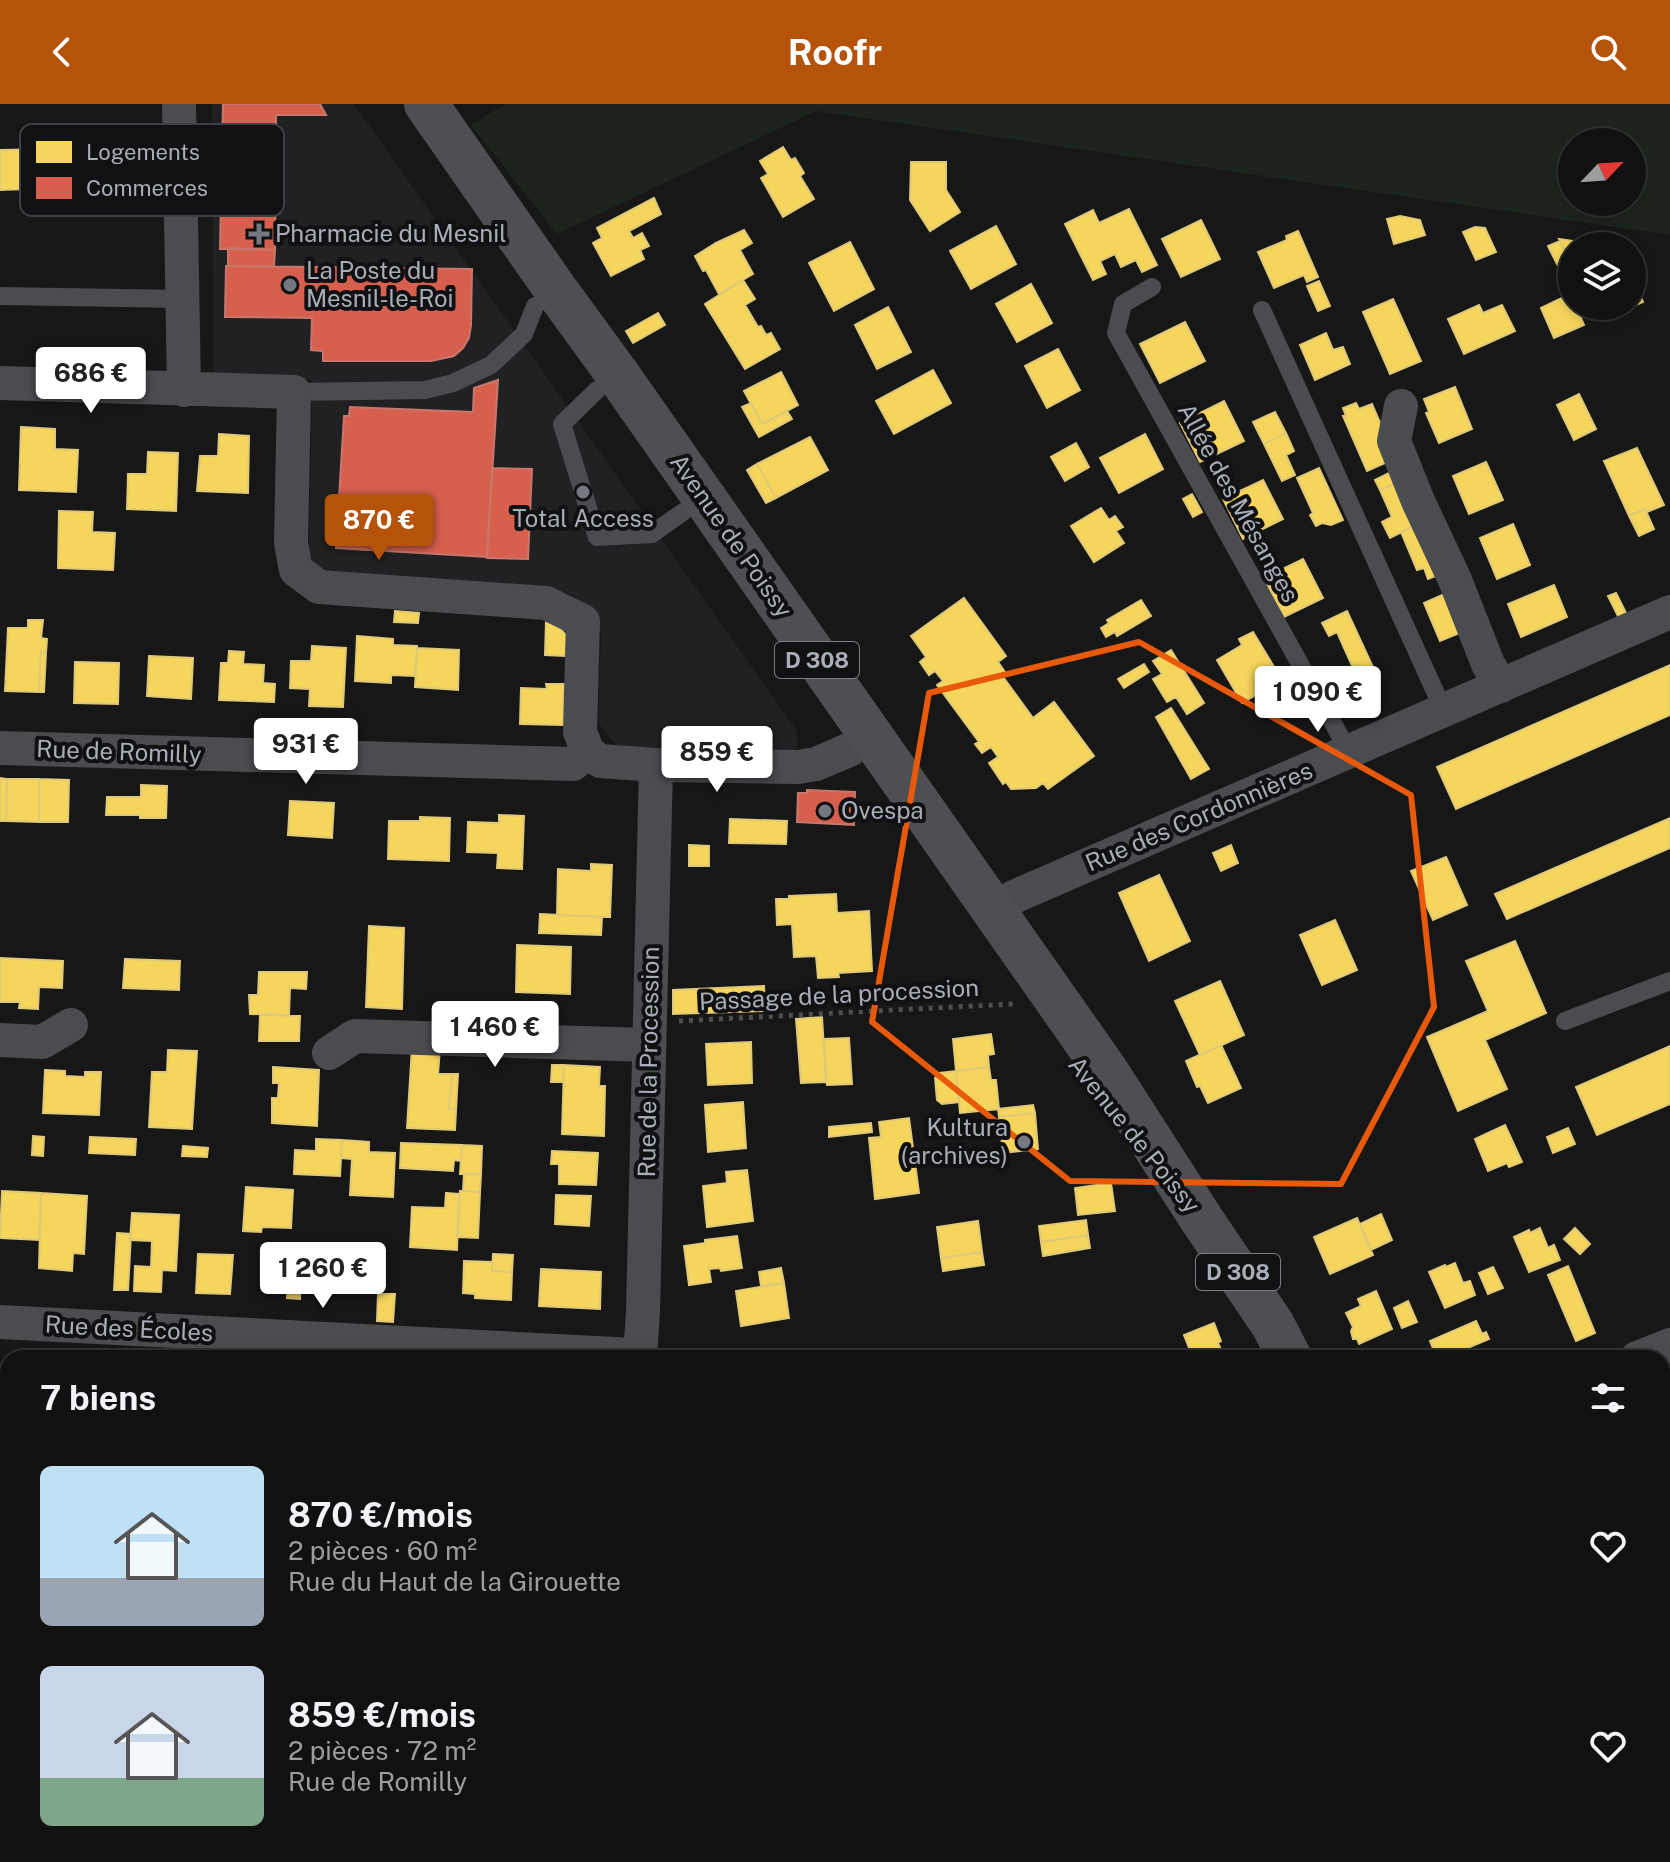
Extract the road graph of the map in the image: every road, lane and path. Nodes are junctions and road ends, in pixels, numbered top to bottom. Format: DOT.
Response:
graph roads {
  1 [pos="179,104"];
  2 [pos="393,104"];
  3 [pos="440,117"];
  4 [pos="179,124"];
  5 [pos="181,216"];
  6 [pos="1152,287"];
  7 [pos="0,296"];
  8 [pos="545,298"];
  9 [pos="183,299"];
  10 [pos="1262,310"];
  11 [pos="608,382"];
  12 [pos="0,383"];
  13 [pos="184,390"];
  14 [pos="294,392"];
  15 [pos="1401,406"];
  16 [pos="683,512"];
  17 [pos="1670,612"];
  18 [pos="1501,686"];
  19 [pos="1443,709"];
  20 [pos="860,742"];
  21 [pos="0,748"];
  22 [pos="588,752"];
  23 [pos="1349,752"];
  24 [pos="656,765"];
  25 [pos="981,915"];
  26 [pos="1670,981"];
  27 [pos="1030,1003"];
  28 [pos="1565,1021"];
  29 [pos="71,1025"];
  30 [pos="649,1033"];
  31 [pos="0,1040"];
  32 [pos="329,1053"];
  33 [pos="1202,1220"];
  34 [pos="0,1322"];
  35 [pos="1282,1342"];
  36 [pos="545,1350"];
  37 [pos="640,1350"];
  1 -- 4 [label="street"];
  2 -- 8 [label="main road, Avenue de Poissy / D 308"];
  3 -- 8 [label="main road, Avenue de Poissy / D 308"];
  5 -- 9 [label="street"];
  6 -- 23 [label="lane, Allée des Mésanges"];
  7 -- 9 [label="lane"];
  8 -- 11 [label="main road, Avenue de Poissy / D 308"];
  8 -- 14 [label="lane"];
  9 -- 13 [label="street"];
  10 -- 19 [label="lane"];
  11 -- 16 [label="main road, Avenue de Poissy / D 308"];
  11 -- 16 [label="lane"];
  11 -- 20 [label="main road, Avenue de Poissy / D 308"];
  12 -- 13 [label="street"];
  13 -- 14 [label="street"];
  14 -- 22 [label="street"];
  15 -- 18 [label="street"];
  16 -- 20 [label="main road, Avenue de Poissy / D 308"];
  17 -- 18 [label="street, Rue des Cordonnières"];
  18 -- 19 [label="street, Rue des Cordonnières"];
  19 -- 23 [label="street, Rue des Cordonnières"];
  20 -- 24 [label="street"];
  20 -- 25 [label="main road, Avenue de Poissy / D 308"];
  21 -- 22 [label="street, Rue de Romilly"];
  22 -- 24 [label="street"];
  23 -- 25 [label="street, Rue des Cordonnières"];
  24 -- 30 [label="street, Rue de la Procession"];
  25 -- 27 [label="main road, Avenue de Poissy / D 308"];
  25 -- 33 [label="main road, Avenue de Poissy / D 308"];
  26 -- 28 [label="lane"];
  27 -- 30 [label="path, Passage de la procession"];
  27 -- 33 [label="main road, Avenue de Poissy / D 308"];
  29 -- 31 [label="street"];
  30 -- 32 [label="street"];
  30 -- 37 [label="street, Rue de la Procession"];
  33 -- 35 [label="main road, D 308"];
  34 -- 36 [label="street, Rue des Écoles"];
}
